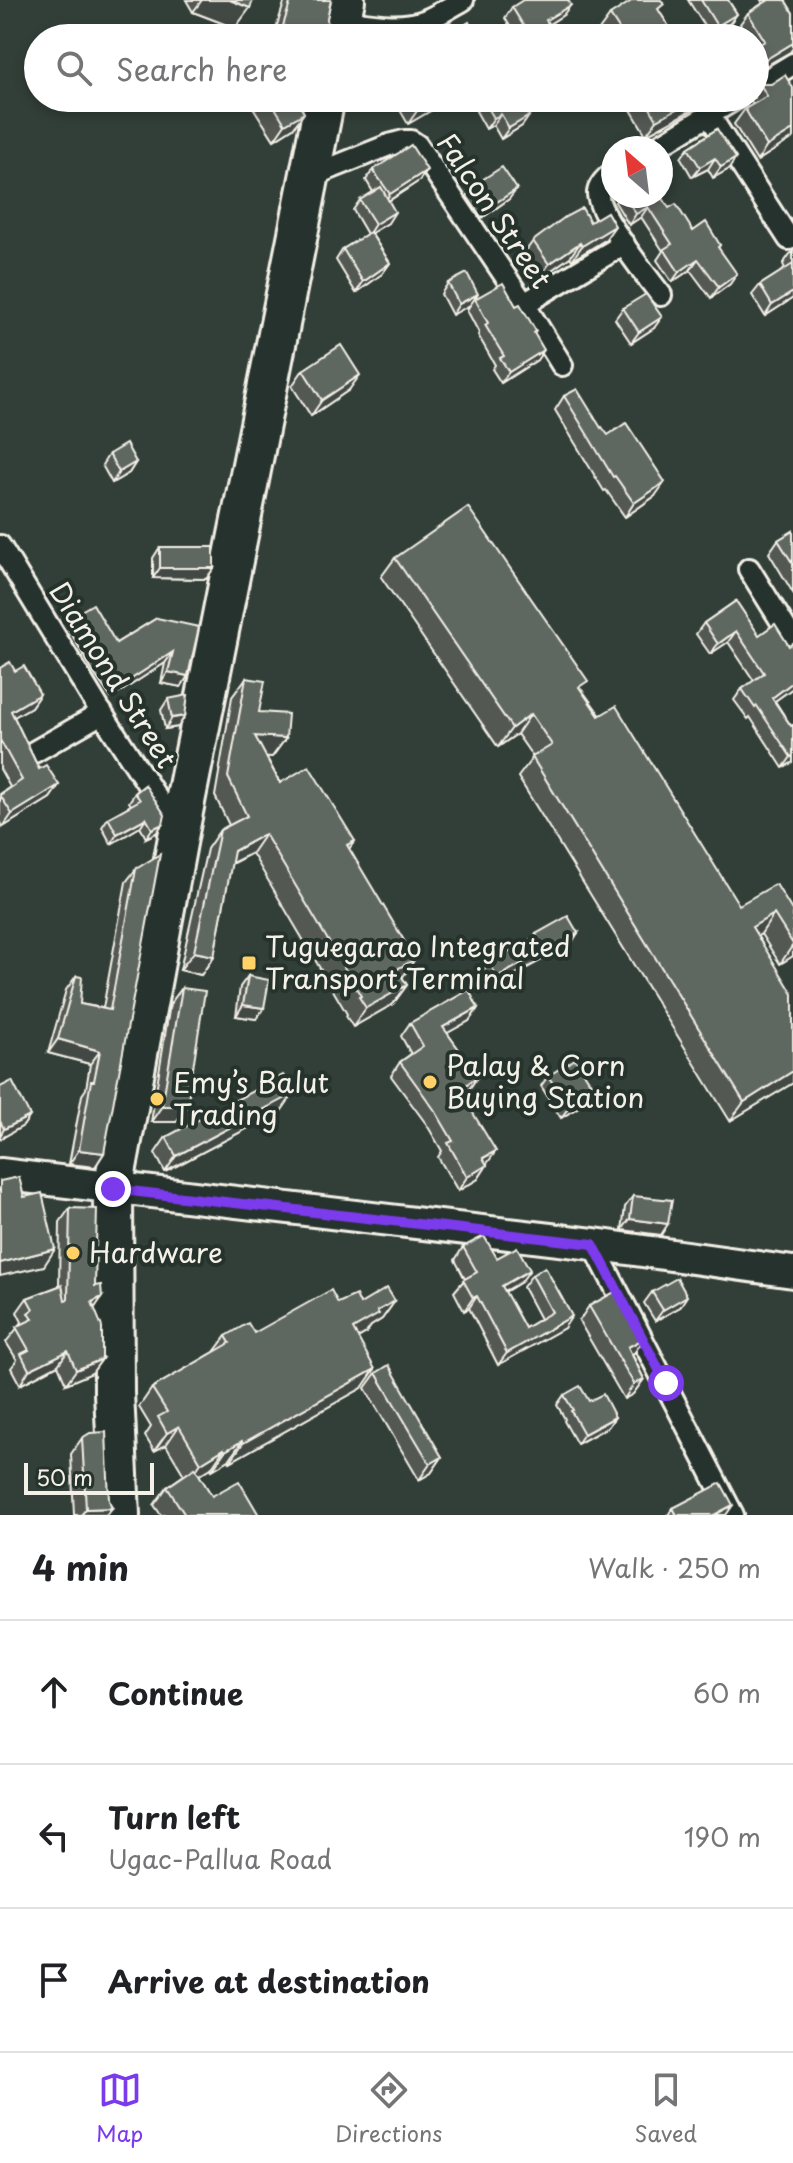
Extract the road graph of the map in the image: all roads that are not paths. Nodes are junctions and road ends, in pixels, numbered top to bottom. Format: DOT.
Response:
graph roads {
  1 [pos="463,0"];
  2 [pos="341,19"];
  3 [pos="375,24"];
  4 [pos="411,24"];
  5 [pos="793,64"];
  6 [pos="769,79"];
  7 [pos="322,112"];
  8 [pos="714,112"];
  9 [pos="709,115"];
  10 [pos="673,137"];
  11 [pos="309,177"];
  12 [pos="602,208"];
  13 [pos="789,239"];
  14 [pos="624,244"];
  15 [pos="661,295"];
  16 [pos="524,304"];
  17 [pos="562,365"];
  18 [pos="3,560"];
  19 [pos="749,569"];
  20 [pos="793,640"];
  21 [pos="102,713"];
  22 [pos="34,752"];
  23 [pos="179,832"];
  24 [pos="0,1174"];
  25 [pos="113,1189"];
  26 [pos="593,1244"];
  27 [pos="793,1272"];
  28 [pos="120,1515"];
  29 [pos="733,1515"];
  1 -- 4 [label="street"];
  2 -- 3 [label="street"];
  5 -- 6 [label="street"];
  7 -- 11 [label="highway"];
  8 -- 9 [label="street"];
  9 -- 10 [label="street"];
  9 -- 13 [label="street"];
  11 -- 16 [label="street, Falcon Street"];
  11 -- 23 [label="highway"];
  12 -- 14 [label="street"];
  14 -- 15 [label="street"];
  14 -- 16 [label="street"];
  16 -- 17 [label="street, Falcon Street"];
  18 -- 21 [label="street, Diamond Street"];
  19 -- 20 [label="street"];
  21 -- 22 [label="street"];
  21 -- 23 [label="street, Diamond Street"];
  23 -- 25 [label="highway"];
  24 -- 25 [label="street"];
  25 -- 26 [label="street"];
  25 -- 28 [label="highway"];
  26 -- 27 [label="street"];
  26 -- 29 [label="street"];
}
